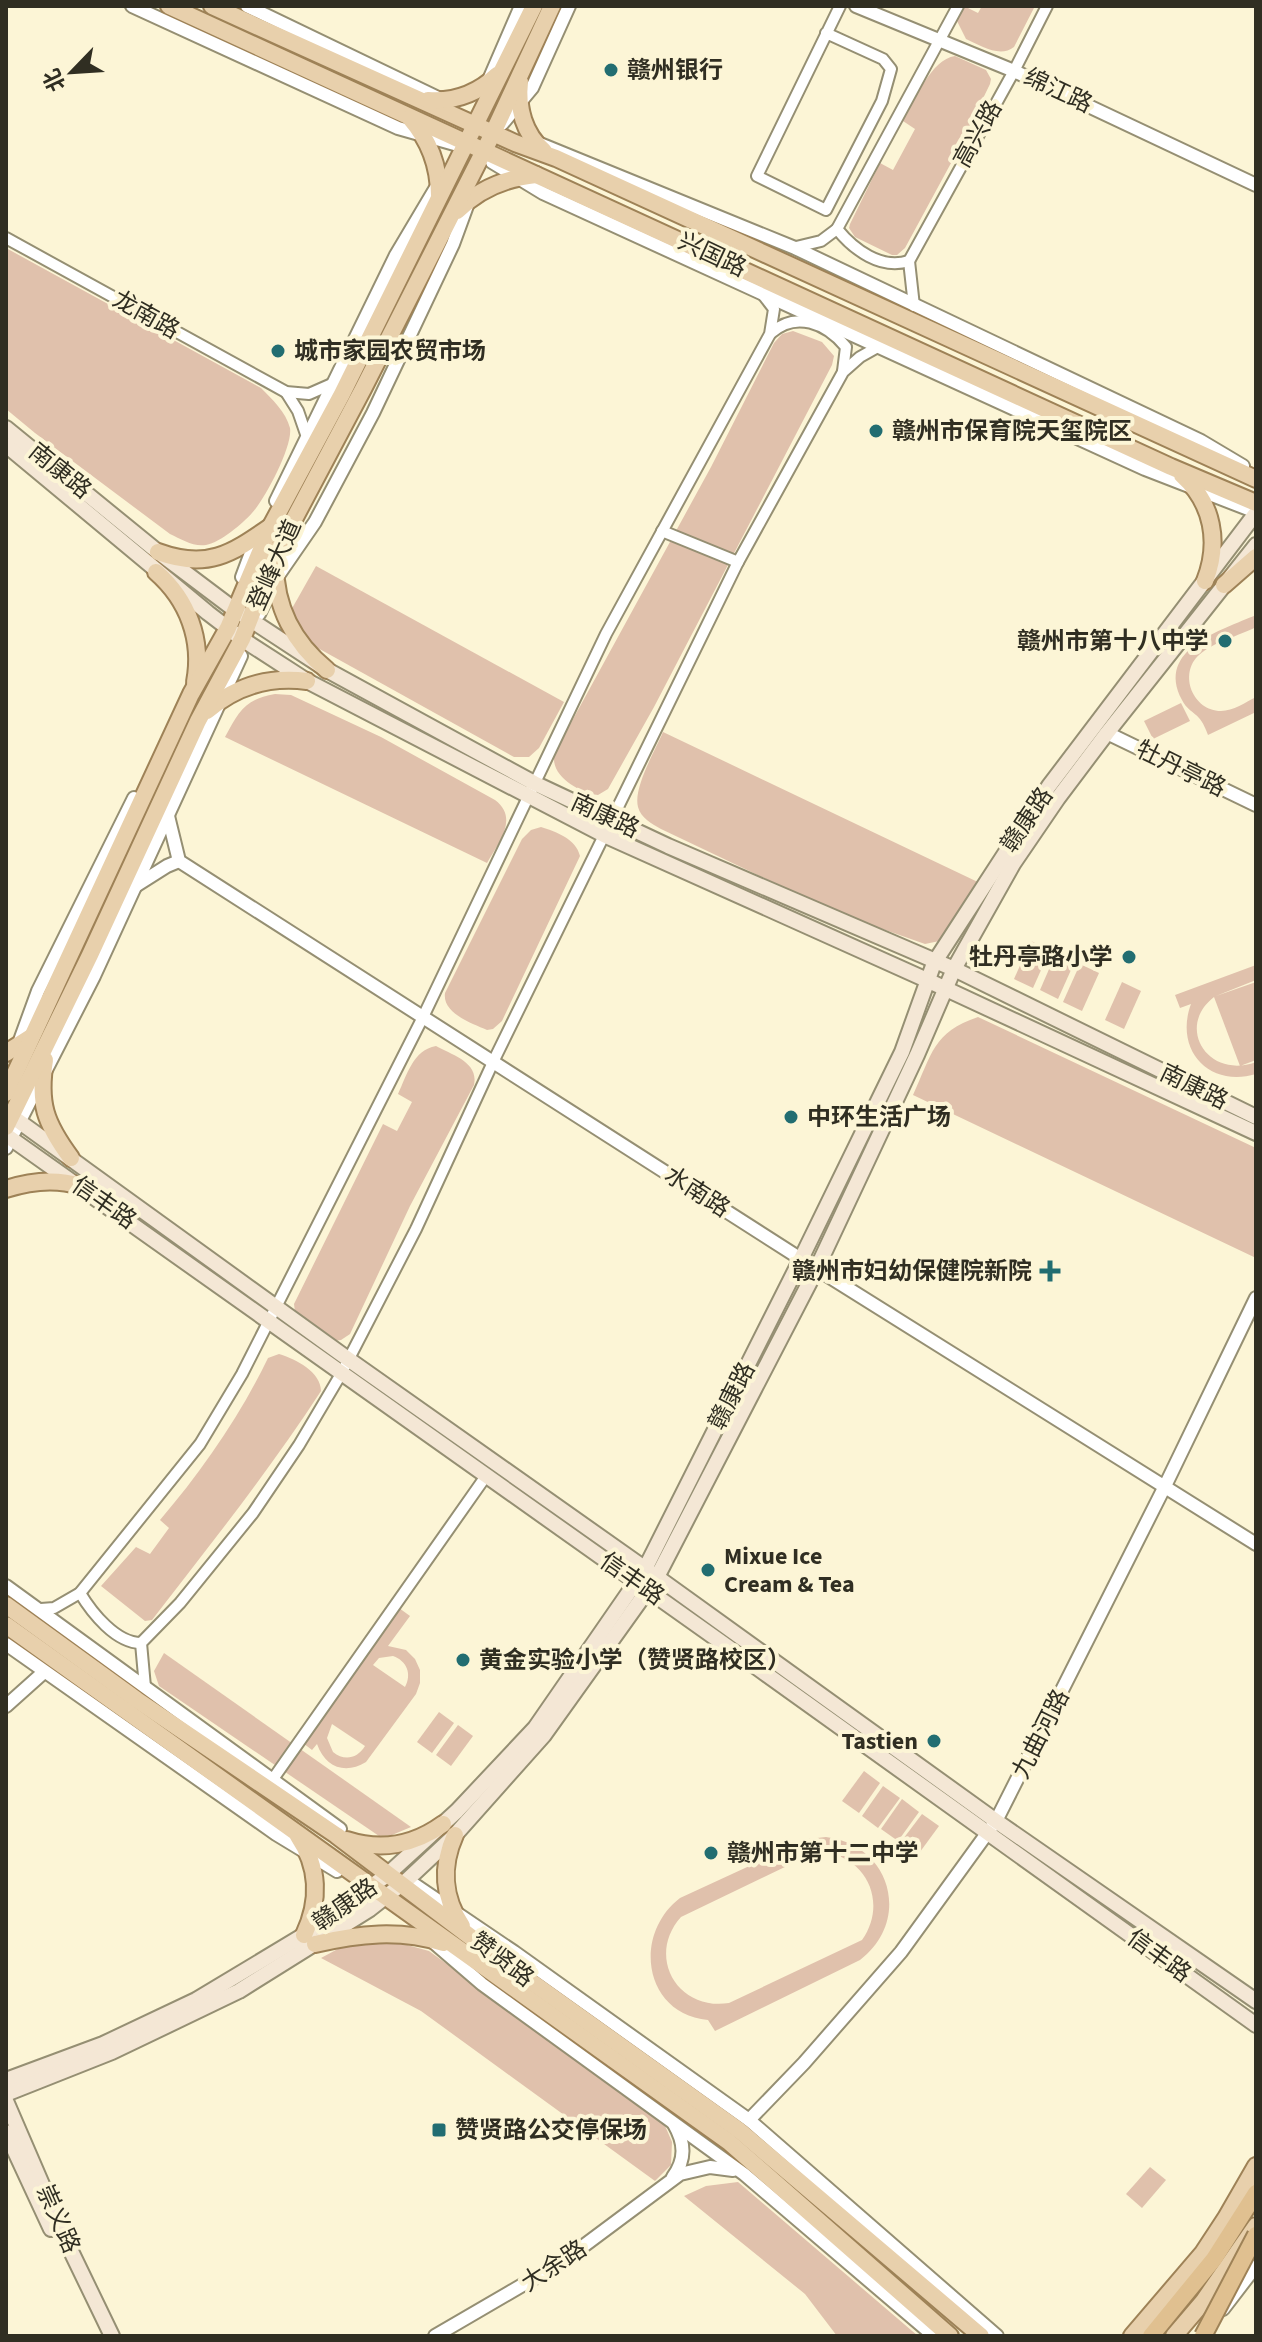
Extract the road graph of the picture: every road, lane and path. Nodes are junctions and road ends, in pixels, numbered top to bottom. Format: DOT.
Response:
graph roads {
  1 [pos="132,6"];
  2 [pos="169,6"];
  3 [pos="212,6"];
  4 [pos="247,6"];
  5 [pos="521,6"];
  6 [pos="534,6"];
  7 [pos="552,6"];
  8 [pos="569,6"];
  9 [pos="840,6"];
  10 [pos="856,6"];
  11 [pos="958,6"];
  12 [pos="1047,6"];
  13 [pos="826,33"];
  14 [pos="942,39"];
  15 [pos="505,66"];
  16 [pos="524,68"];
  17 [pos="1014,71"];
  18 [pos="488,83"];
  19 [pos="418,99"];
  20 [pos="443,100"];
  21 [pos="882,101"];
  22 [pos="520,102"];
  23 [pos="901,110"];
  24 [pos="409,116"];
  25 [pos="475,122"];
  26 [pos="496,131"];
  27 [pos="423,134"];
  28 [pos="535,142"];
  29 [pos="464,145"];
  30 [pos="484,154"];
  31 [pos="556,158"];
  32 [pos="537,175"];
  33 [pos="518,177"];
  34 [pos="1256,185"];
  35 [pos="438,192"];
  36 [pos="469,200"];
  37 [pos="448,221"];
  38 [pos="837,229"];
  39 [pos="6,238"];
  40 [pos="795,248"];
  41 [pos="909,261"];
  42 [pos="764,296"];
  43 [pos="914,306"];
  44 [pos="770,334"];
  45 [pos="876,348"];
  46 [pos="843,372"];
  47 [pos="334,383"];
  48 [pos="286,392"];
  49 [pos="6,428"];
  50 [pos="307,437"];
  51 [pos="6,445"];
  52 [pos="1171,467"];
  53 [pos="1253,471"];
  54 [pos="1194,487"];
  55 [pos="1256,503"];
  56 [pos="1256,513"];
  57 [pos="271,526"];
  58 [pos="662,531"];
  59 [pos="256,538"];
  60 [pos="1256,545"];
  61 [pos="158,552"];
  62 [pos="275,555"];
  63 [pos="1256,557"];
  64 [pos="738,562"];
  65 [pos="156,572"];
  66 [pos="275,580"];
  67 [pos="1205,581"];
  68 [pos="1224,585"];
  69 [pos="233,609"];
  70 [pos="252,622"];
  71 [pos="226,626"];
  72 [pos="245,641"];
  73 [pos="197,669"];
  74 [pos="327,670"];
  75 [pos="307,681"];
  76 [pos="191,694"];
  77 [pos="221,700"];
  78 [pos="198,721"];
  79 [pos="1107,733"];
  80 [pos="531,790"];
  81 [pos="1256,805"];
  82 [pos="168,816"];
  83 [pos="612,819"];
  84 [pos="604,835"];
  85 [pos="179,861"];
  86 [pos="137,885"];
  87 [pos="934,963"];
  88 [pos="954,969"];
  89 [pos="929,981"];
  90 [pos="947,990"];
  91 [pos="423,1017"];
  92 [pos="39,1041"];
  93 [pos="12,1050"];
  94 [pos="494,1060"];
  95 [pos="6,1077"];
  96 [pos="42,1081"];
  97 [pos="6,1093"];
  98 [pos="1256,1117"];
  99 [pos="9,1129"];
  100 [pos="1256,1133"];
  101 [pos="71,1158"];
  102 [pos="80,1186"];
  103 [pos="6,1189"];
  104 [pos="801,1259"];
  105 [pos="817,1268"];
  106 [pos="1256,1298"];
  107 [pos="273,1314"];
  108 [pos="348,1359"];
  109 [pos="341,1374"];
  110 [pos="486,1476"];
  111 [pos="1165,1486"];
  112 [pos="1256,1544"];
  113 [pos="647,1580"];
  114 [pos="6,1586"];
  115 [pos="80,1593"];
  116 [pos="6,1605"];
  117 [pos="41,1609"];
  118 [pos="6,1625"];
  119 [pos="141,1643"];
  120 [pos="6,1644"];
  121 [pos="44,1672"];
  122 [pos="145,1687"];
  123 [pos="6,1706"];
  124 [pos="273,1779"];
  125 [pos="290,1826"];
  126 [pos="992,1826"];
  127 [pos="449,1829"];
  128 [pos="336,1835"];
  129 [pos="358,1844"];
  130 [pos="307,1851"];
  131 [pos="390,1872"];
  132 [pos="404,1883"];
  133 [pos="377,1894"];
  134 [pos="454,1912"];
  135 [pos="309,1939"];
  136 [pos="474,1939"];
  137 [pos="431,1940"];
  138 [pos="472,1960"];
  139 [pos="1256,2001"];
  140 [pos="1256,2025"];
  141 [pos="655,2069"];
  142 [pos="636,2074"];
  143 [pos="6,2080"];
  144 [pos="693,2080"];
  145 [pos="6,2094"];
  146 [pos="6,2101"];
  147 [pos="669,2119"];
  148 [pos="749,2120"];
  149 [pos="6,2132"];
  150 [pos="785,2151"];
  151 [pos="1256,2166"];
  152 [pos="744,2174"];
  153 [pos="666,2186"];
  154 [pos="809,2188"];
  155 [pos="783,2190"];
  156 [pos="1256,2193"];
  157 [pos="1256,2226"];
  158 [pos="1256,2235"];
  159 [pos="1256,2266"];
  160 [pos="101,2336"];
  161 [pos="112,2336"];
  162 [pos="435,2336"];
  163 [pos="934,2336"];
  164 [pos="950,2336"];
  165 [pos="981,2336"];
  166 [pos="997,2336"];
  167 [pos="1132,2336"];
  168 [pos="1151,2336"];
  169 [pos="1174,2336"];
  170 [pos="1202,2336"];
  1 -- 27 [label="street"];
  2 -- 24 [label="main road, 兴国路"];
  3 -- 19 [label="main road, 兴国路"];
  4 -- 20 [label="street"];
  5 -- 18 [label="street"];
  6 -- 15 [label="main road, 登峰大道"];
  7 -- 16 [label="main road, 登峰大道"];
  8 -- 22 [label="street"];
  9 -- 13 [label="street"];
  10 -- 14 [label="street, 绵江路"];
  11 -- 14 [label="street"];
  12 -- 17 [label="street, 高兴路"];
  13 -- 21 [label="street"];
  13 -- 21 [label="street"];
  14 -- 17 [label="street, 绵江路"];
  14 -- 23 [label="street"];
  15 -- 18 [label="main road"];
  15 -- 25 [label="main road, 登峰大道"];
  16 -- 22 [label="main road"];
  16 -- 26 [label="main road, 登峰大道"];
  17 -- 34 [label="street, 绵江路"];
  17 -- 41 [label="street, 高兴路"];
  18 -- 20 [label="main road"];
  18 -- 25 [label="street"];
  19 -- 20 [label="main road"];
  19 -- 25 [label="main road, 兴国路"];
  20 -- 25 [label="street"];
  21 -- 23 [label="street"];
  22 -- 26 [label="street"];
  22 -- 28 [label="main road"];
  23 -- 38 [label="street"];
  24 -- 27 [label="main road"];
  24 -- 29 [label="main road, 兴国路"];
  25 -- 26 [label="main road, 兴国路"];
  25 -- 29 [label="main road, 登峰大道"];
  26 -- 28 [label="street"];
  26 -- 30 [label="main road, 登峰大道"];
  26 -- 31 [label="main road, 兴国路"];
  27 -- 29 [label="street"];
  27 -- 35 [label="main road"];
  28 -- 31 [label="main road"];
  28 -- 40 [label="street"];
  29 -- 30 [label="main road, 兴国路"];
  29 -- 35 [label="main road, 登峰大道"];
  30 -- 32 [label="main road, 兴国路"];
  30 -- 33 [label="street"];
  30 -- 36 [label="street"];
  30 -- 37 [label="main road, 登峰大道"];
  31 -- 53 [label="main road, 兴国路"];
  32 -- 33 [label="main road"];
  32 -- 52 [label="main road, 兴国路"];
  33 -- 36 [label="main road"];
  33 -- 42 [label="street"];
  35 -- 47 [label="street"];
  35 -- 57 [label="main road, 登峰大道"];
  36 -- 37 [label="main road"];
  36 -- 66 [label="street"];
  37 -- 62 [label="main road, 登峰大道"];
  38 -- 40 [label="street"];
  38 -- 41 [label="street"];
  39 -- 48 [label="street, 龙南路"];
  40 -- 43 [label="street"];
  41 -- 43 [label="street"];
  42 -- 44 [label="street"];
  42 -- 45 [label="street"];
  43 -- 53 [label="street"];
  44 -- 46 [label="street"];
  44 -- 58 [label="street"];
  45 -- 46 [label="street"];
  45 -- 54 [label="street"];
  46 -- 64 [label="street"];
  47 -- 48 [label="street"];
  47 -- 50 [label="street"];
  48 -- 50 [label="street"];
  49 -- 61 [label="main road, 南康路"];
  50 -- 59 [label="street"];
  51 -- 65 [label="main road, 南康路"];
  52 -- 54 [label="main road"];
  52 -- 55 [label="main road, 兴国路"];
  54 -- 56 [label="street"];
  54 -- 67 [label="main road"];
  56 -- 67 [label="main road, 赣康路"];
  57 -- 59 [label="main road"];
  57 -- 69 [label="main road, 登峰大道"];
  58 -- 64 [label="street"];
  58 -- 80 [label="street"];
  59 -- 61 [label="main road"];
  59 -- 69 [label="street"];
  60 -- 68 [label="main road, 赣康路"];
  61 -- 69 [label="main road, 南康路"];
  62 -- 66 [label="main road"];
  62 -- 70 [label="main road, 登峰大道"];
  63 -- 68 [label="main road"];
  64 -- 83 [label="street"];
  65 -- 71 [label="main road, 南康路"];
  65 -- 73 [label="main road"];
  66 -- 70 [label="street"];
  66 -- 74 [label="main road"];
  67 -- 87 [label="main road, 赣康路"];
  68 -- 79 [label="main road, 赣康路"];
  69 -- 70 [label="main road, 南康路"];
  69 -- 71 [label="main road, 登峰大道"];
  70 -- 72 [label="main road, 登峰大道"];
  70 -- 74 [label="main road, 南康路"];
  71 -- 72 [label="main road, 南康路"];
  71 -- 73 [label="street"];
  71 -- 76 [label="main road, 登峰大道"];
  72 -- 75 [label="main road, 南康路"];
  72 -- 77 [label="street"];
  72 -- 78 [label="main road, 登峰大道"];
  73 -- 76 [label="main road"];
  73 -- 93 [label="street"];
  74 -- 80 [label="main road, 南康路"];
  75 -- 77 [label="main road"];
  75 -- 80 [label="main road, 南康路"];
  76 -- 92 [label="main road, 登峰大道"];
  77 -- 78 [label="main road"];
  77 -- 82 [label="street"];
  78 -- 92 [label="main road, 登峰大道"];
  79 -- 81 [label="street, 牡丹亭路"];
  79 -- 88 [label="main road, 赣康路"];
  80 -- 83 [label="main road, 南康路"];
  80 -- 84 [label="main road, 南康路"];
  80 -- 91 [label="street"];
  82 -- 85 [label="street"];
  82 -- 86 [label="street"];
  83 -- 84 [label="street"];
  83 -- 87 [label="main road, 南康路"];
  84 -- 89 [label="main road, 南康路"];
  84 -- 94 [label="street"];
  85 -- 86 [label="street"];
  85 -- 91 [label="street, 水南路"];
  86 -- 96 [label="street"];
  87 -- 88 [label="main road, 南康路"];
  87 -- 89 [label="main road, 赣康路"];
  88 -- 90 [label="main road, 赣康路"];
  88 -- 98 [label="main road, 南康路"];
  89 -- 90 [label="main road, 南康路"];
  89 -- 104 [label="main road, 赣康路"];
  90 -- 100 [label="main road, 南康路"];
  90 -- 105 [label="main road, 赣康路"];
  91 -- 94 [label="street, 水南路"];
  91 -- 107 [label="street"];
  92 -- 93 [label="main road"];
  92 -- 96 [label="main road"];
  92 -- 97 [label="main road, 登峰大道"];
  92 -- 99 [label="main road, 登峰大道"];
  93 -- 95 [label="street"];
  94 -- 104 [label="street, 水南路"];
  94 -- 108 [label="street"];
  96 -- 99 [label="street"];
  96 -- 101 [label="main road"];
  99 -- 101 [label="main road, 信丰路"];
  99 -- 102 [label="main road, 信丰路"];
  101 -- 107 [label="main road, 信丰路"];
  102 -- 103 [label="main road"];
  102 -- 107 [label="main road, 信丰路"];
  104 -- 105 [label="street, 水南路"];
  104 -- 113 [label="main road, 赣康路"];
  105 -- 111 [label="street, 水南路"];
  105 -- 113 [label="main road, 赣康路"];
  106 -- 111 [label="street, 九曲河路"];
  107 -- 108 [label="main road, 信丰路"];
  107 -- 109 [label="main road, 信丰路"];
  107 -- 115 [label="street"];
  108 -- 109 [label="street"];
  108 -- 113 [label="main road, 信丰路"];
  109 -- 110 [label="main road, 信丰路"];
  109 -- 119 [label="street"];
  110 -- 113 [label="main road, 信丰路"];
  110 -- 124 [label="street"];
  111 -- 112 [label="street, 水南路"];
  111 -- 126 [label="street, 九曲河路"];
  113 -- 126 [label="main road, 信丰路"];
  113 -- 127 [label="main road, 赣康路"];
  114 -- 117 [label="street"];
  115 -- 117 [label="street"];
  115 -- 119 [label="street"];
  116 -- 128 [label="main road, 赞贤路"];
  117 -- 122 [label="street"];
  118 -- 125 [label="main road, 赞贤路"];
  119 -- 122 [label="street"];
  120 -- 121 [label="street"];
  121 -- 123 [label="street"];
  121 -- 130 [label="street"];
  122 -- 124 [label="street"];
  124 -- 129 [label="street"];
  125 -- 130 [label="main road"];
  125 -- 133 [label="main road, 赞贤路"];
  126 -- 139 [label="main road, 信丰路"];
  126 -- 140 [label="main road, 信丰路"];
  126 -- 148 [label="street, 九曲河路"];
  127 -- 129 [label="main road"];
  127 -- 131 [label="main road, 赣康路"];
  127 -- 132 [label="main road, 赣康路"];
  127 -- 134 [label="main road"];
  128 -- 129 [label="main road"];
  128 -- 131 [label="main road, 赞贤路"];
  129 -- 131 [label="street"];
  130 -- 133 [label="street"];
  130 -- 135 [label="main road"];
  131 -- 132 [label="main road, 赞贤路"];
  131 -- 133 [label="main road, 赣康路"];
  132 -- 133 [label="main road, 赣康路"];
  132 -- 134 [label="street"];
  132 -- 136 [label="main road, 赞贤路"];
  133 -- 135 [label="main road, 赣康路"];
  133 -- 137 [label="street"];
  133 -- 138 [label="main road, 赞贤路"];
  134 -- 136 [label="main road"];
  134 -- 144 [label="street"];
  135 -- 137 [label="main road"];
  135 -- 143 [label="main road, 赣康路"];
  135 -- 145 [label="main road, 赣康路"];
  136 -- 141 [label="main road, 赞贤路"];
  137 -- 138 [label="main road"];
  137 -- 147 [label="street"];
  138 -- 142 [label="main road, 赞贤路"];
  141 -- 144 [label="street"];
  141 -- 154 [label="main road, 赞贤路"];
  142 -- 147 [label="street"];
  142 -- 155 [label="main road, 赞贤路"];
  144 -- 148 [label="street"];
  146 -- 161 [label="main road, 崇义路"];
  147 -- 152 [label="street"];
  147 -- 153 [label="street"];
  148 -- 150 [label="street"];
  149 -- 160 [label="main road, 崇义路"];
  150 -- 154 [label="street"];
  150 -- 166 [label="street"];
  151 -- 167 [label="main road"];
  152 -- 153 [label="street, 大余路"];
  152 -- 155 [label="street"];
  152 -- 163 [label="street"];
  153 -- 162 [label="street, 大余路"];
  154 -- 165 [label="main road, 赞贤路"];
  155 -- 164 [label="main road, 赞贤路"];
  156 -- 168 [label="highway"];
  157 -- 169 [label="main road"];
  158 -- 170 [label="highway, bridge"];
  159 -- 170 [label="street"];
}
